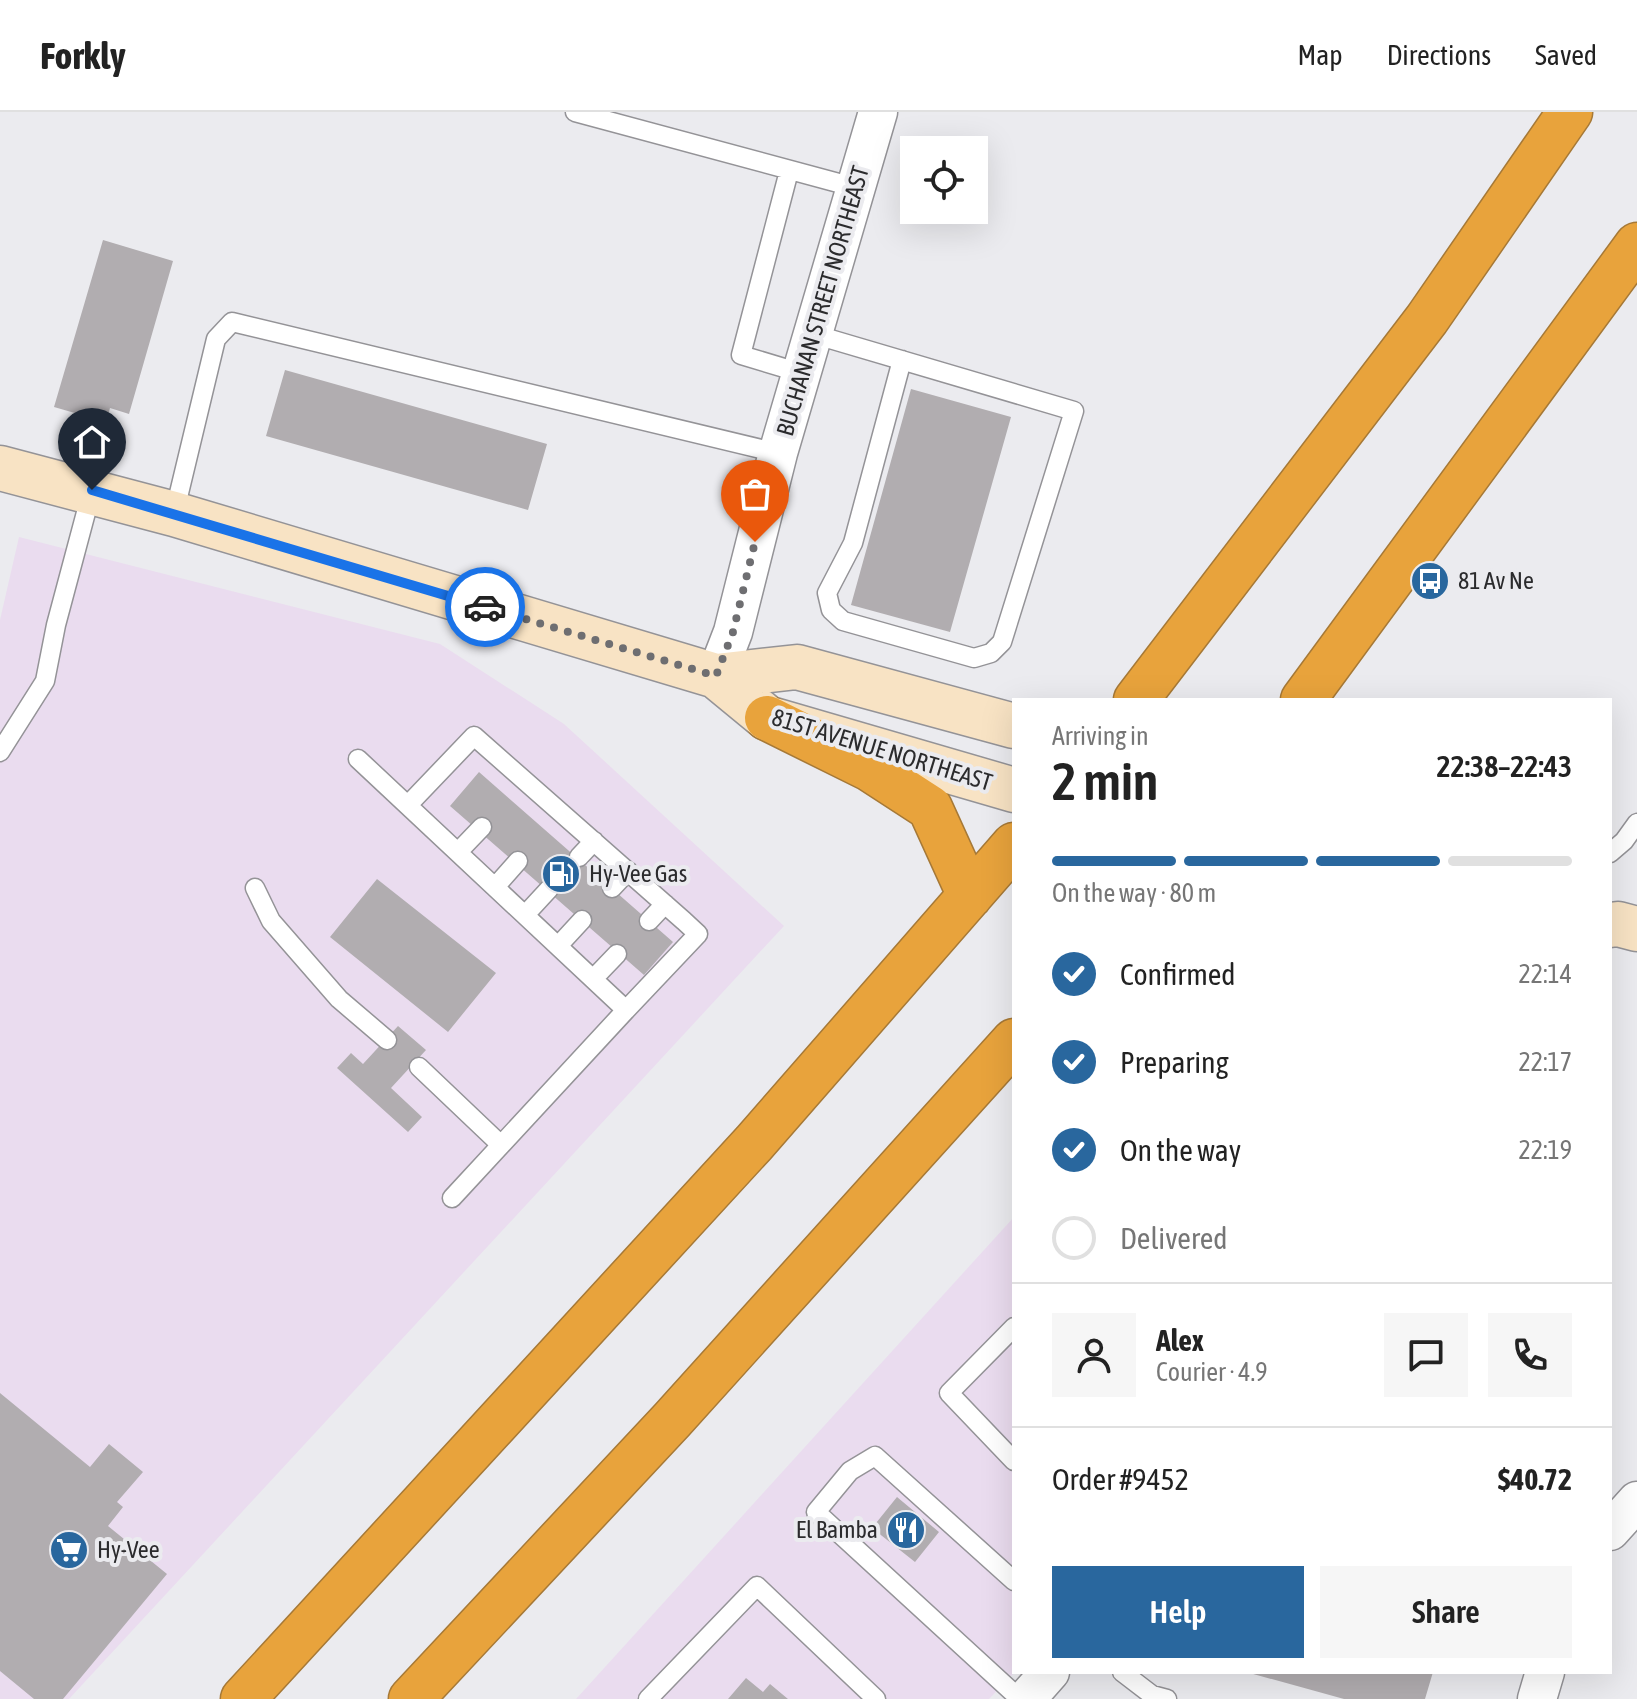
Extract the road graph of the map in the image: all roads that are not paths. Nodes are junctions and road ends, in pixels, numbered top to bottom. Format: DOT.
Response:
graph roads {
  1 [pos="575,112"];
  2 [pos="878,112"];
  3 [pos="1570,112"];
  4 [pos="789,171"];
  5 [pos="857,188"];
  6 [pos="1637,245"];
  7 [pos="813,334"];
  8 [pos="902,360"];
  9 [pos="801,373"];
  10 [pos="778,453"];
  11 [pos="0,468"];
  12 [pos="92,490"];
  13 [pos="174,514"];
  14 [pos="716,676"];
  15 [pos="1138,698"];
  16 [pos="1304,698"];
  17 [pos="767,718"];
  18 [pos="1012,725"];
  19 [pos="0,752"];
  20 [pos="358,759"];
  21 [pos="525,780"];
  22 [pos="1012,789"];
  23 [pos="512,795"];
  24 [pos="408,805"];
  25 [pos="562,814"];
  26 [pos="1637,823"];
  27 [pos="482,827"];
  28 [pos="548,829"];
  29 [pos="594,841"];
  30 [pos="1012,847"];
  31 [pos="1612,851"];
  32 [pos="458,852"];
  33 [pos="579,857"];
  34 [pos="518,861"];
  35 [pos="628,871"];
  36 [pos="495,887"];
  37 [pos="255,888"];
  38 [pos="612,888"];
  39 [pos="549,889"];
  40 [pos="970,896"];
  41 [pos="665,904"];
  42 [pos="525,915"];
  43 [pos="582,920"];
  44 [pos="649,921"];
  45 [pos="558,946"];
  46 [pos="617,954"];
  47 [pos="593,979"];
  48 [pos="626,1010"];
  49 [pos="387,1040"];
  50 [pos="1012,1043"];
  51 [pos="419,1067"];
  52 [pos="501,1145"];
  53 [pos="452,1198"];
  54 [pos="1012,1329"];
  55 [pos="1012,1459"];
  56 [pos="1637,1501"];
  57 [pos="1612,1529"];
  58 [pos="1012,1579"];
  59 [pos="1048,1674"];
  60 [pos="1125,1674"];
  61 [pos="1544,1674"];
  62 [pos="428,1693"];
  63 [pos="243,1699"];
  64 [pos="648,1699"];
  65 [pos="876,1699"];
  66 [pos="1023,1699"];
  67 [pos="1167,1699"];
  68 [pos="1537,1699"];
  1 -- 4 [label="lane"];
  2 -- 5 [label="street, BUCHANAN STREET NORTHEAST"];
  3 -- 15 [label="highway"];
  4 -- 5 [label="lane"];
  4 -- 9 [label="lane"];
  5 -- 7 [label="street, BUCHANAN STREET NORTHEAST"];
  6 -- 16 [label="highway"];
  7 -- 8 [label="lane"];
  7 -- 9 [label="street, BUCHANAN STREET NORTHEAST"];
  8 -- 8 [label="lane"];
  9 -- 10 [label="street, BUCHANAN STREET NORTHEAST"];
  10 -- 13 [label="lane"];
  10 -- 14 [label="street, BUCHANAN STREET NORTHEAST"];
  11 -- 12 [label="street, 81ST AVENUE NORTHEAST"];
  12 -- 13 [label="street, 81ST AVENUE NORTHEAST"];
  12 -- 19 [label="lane"];
  13 -- 14 [label="street, 81ST AVENUE NORTHEAST"];
  14 -- 17 [label="street, 81ST AVENUE NORTHEAST"];
  14 -- 18 [label="street, 81ST AVENUE NORTHEAST"];
  17 -- 22 [label="street, 81ST AVENUE NORTHEAST"];
  17 -- 40 [label="highway"];
  20 -- 24 [label="lane"];
  21 -- 23 [label="lane"];
  21 -- 24 [label="lane"];
  21 -- 25 [label="lane"];
  24 -- 32 [label="lane"];
  25 -- 28 [label="lane"];
  25 -- 29 [label="lane"];
  26 -- 31 [label="lane"];
  27 -- 32 [label="lane"];
  29 -- 33 [label="lane"];
  29 -- 35 [label="lane"];
  30 -- 40 [label="highway"];
  32 -- 36 [label="lane"];
  34 -- 36 [label="lane"];
  35 -- 38 [label="lane"];
  35 -- 41 [label="lane"];
  36 -- 42 [label="lane"];
  37 -- 49 [label="lane"];
  39 -- 42 [label="lane"];
  40 -- 63 [label="highway"];
  41 -- 44 [label="lane"];
  41 -- 48 [label="lane"];
  42 -- 45 [label="lane"];
  43 -- 45 [label="lane"];
  45 -- 47 [label="lane"];
  46 -- 47 [label="lane"];
  47 -- 48 [label="lane"];
  48 -- 52 [label="lane"];
  50 -- 62 [label="highway"];
  51 -- 52 [label="lane"];
  52 -- 53 [label="lane"];
  54 -- 55 [label="lane"];
  56 -- 57 [label="street"];
  58 -- 66 [label="lane"];
  59 -- 66 [label="street"];
  60 -- 67 [label="lane"];
  61 -- 68 [label="street"];
  64 -- 65 [label="lane"];
}
